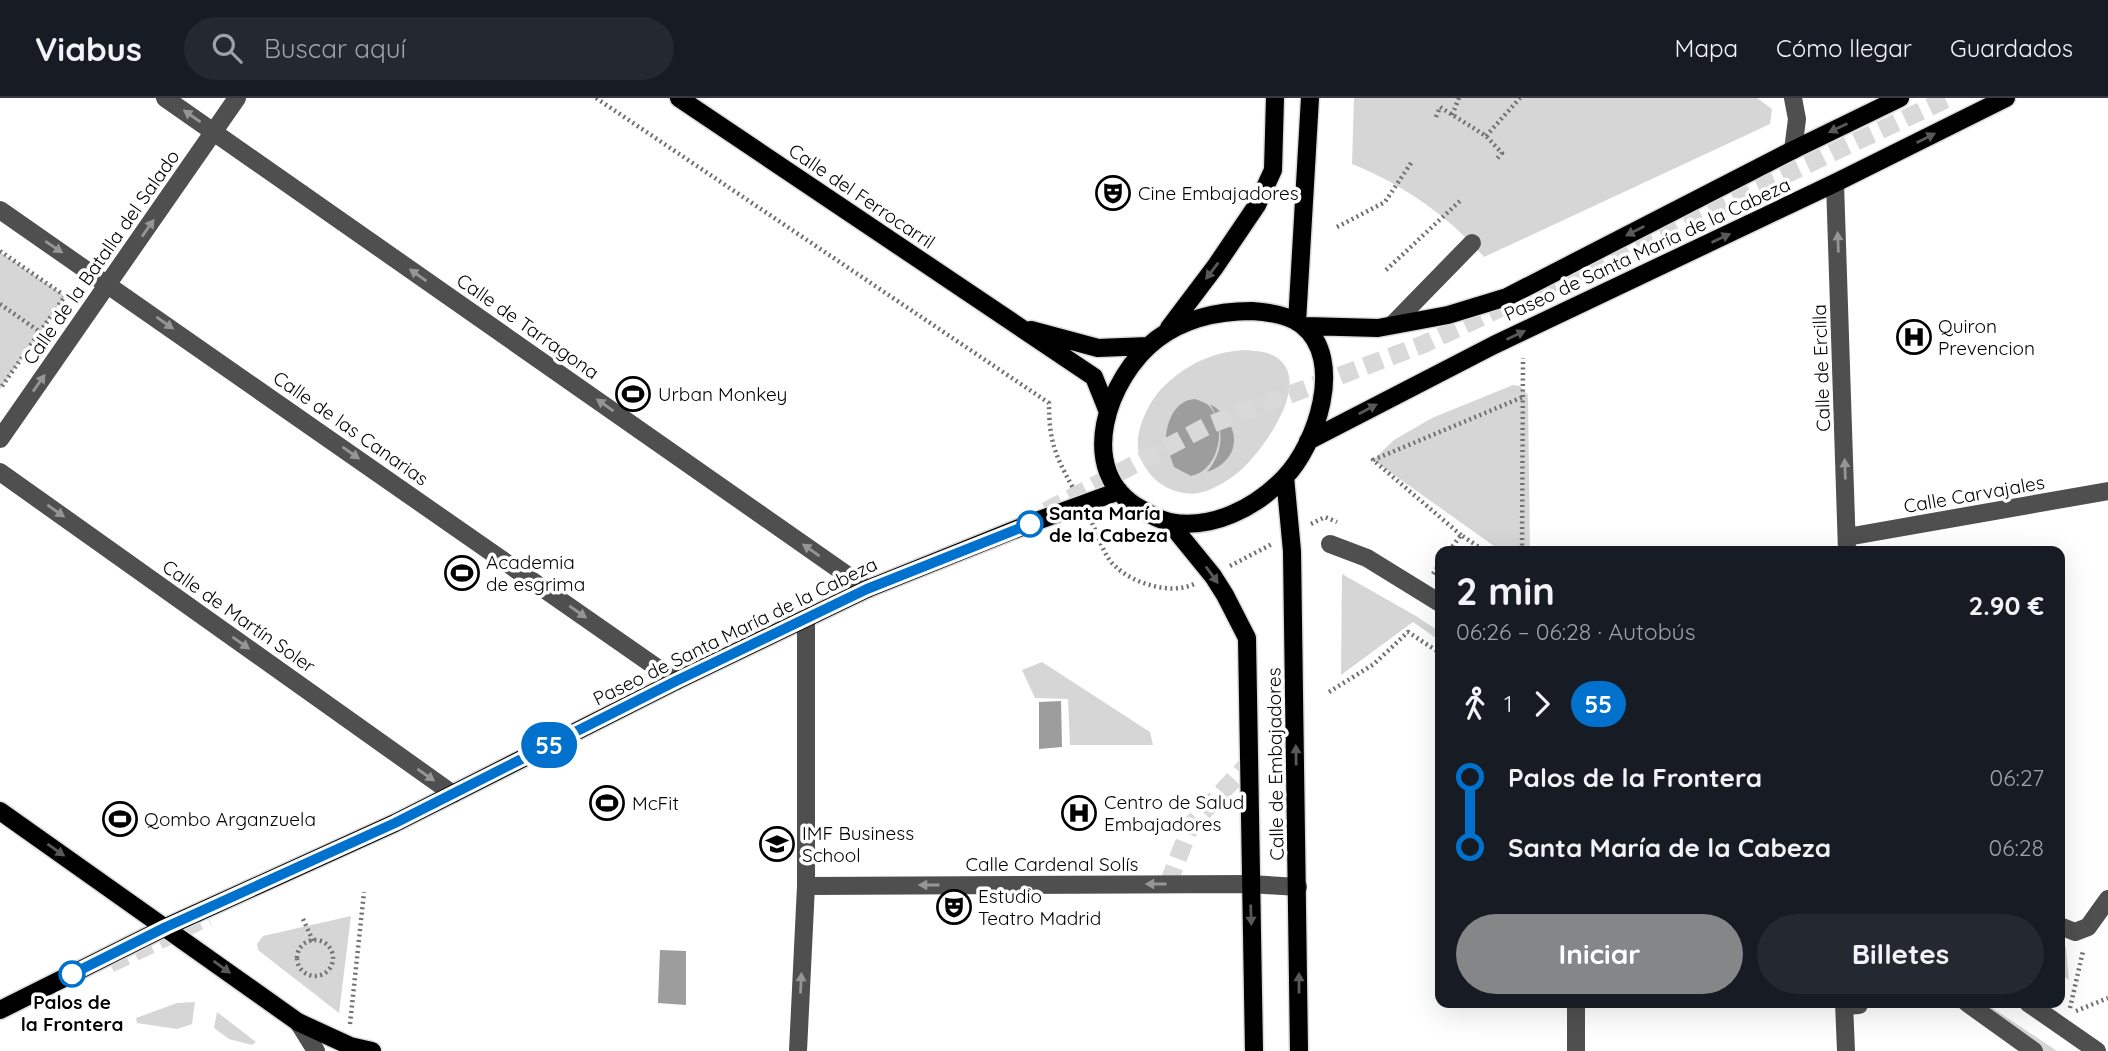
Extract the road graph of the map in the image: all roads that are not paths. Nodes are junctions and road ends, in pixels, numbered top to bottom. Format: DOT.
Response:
graph roads {
  1 [pos="165,98"];
  2 [pos="237,98"];
  3 [pos="679,98"];
  4 [pos="1275,98"];
  5 [pos="1310,98"];
  6 [pos="1793,98"];
  7 [pos="1900,98"];
  8 [pos="2006,98"];
  9 [pos="214,132"];
  10 [pos="1793,150"];
  11 [pos="1835,183"];
  12 [pos="0,210"];
  13 [pos="1472,243"];
  14 [pos="109,284"];
  15 [pos="1301,324"];
  16 [pos="1393,324"];
  17 [pos="1021,328"];
  18 [pos="1165,334"];
  19 [pos="1149,346"];
  20 [pos="1108,412"];
  21 [pos="0,439"];
  22 [pos="1308,441"];
  23 [pos="0,472"];
  24 [pos="1285,478"];
  25 [pos="1119,491"];
  26 [pos="2108,491"];
  27 [pos="1169,522"];
  28 [pos="1330,544"];
  29 [pos="1847,544"];
  30 [pos="867,589"];
  31 [pos="1435,600"];
  32 [pos="806,620"];
  33 [pos="676,681"];
  34 [pos="453,794"];
  35 [pos="0,811"];
  36 [pos="1250,884"];
  37 [pos="806,886"];
  38 [pos="1298,887"];
  39 [pos="2108,900"];
  40 [pos="166,927"];
  41 [pos="2065,928"];
  42 [pos="1576,1008"];
  43 [pos="1849,1008"];
  44 [pos="1974,1008"];
  45 [pos="2035,1008"];
  46 [pos="0,1010"];
  47 [pos="298,1022"];
  48 [pos="316,1051"];
  49 [pos="372,1051"];
  50 [pos="798,1051"];
  51 [pos="1254,1051"];
  52 [pos="1299,1051"];
  53 [pos="1576,1051"];
  54 [pos="1846,1051"];
  55 [pos="2034,1051"];
  56 [pos="2097,1051"];
  9 -- 1 [label="street, Calle de Tarragona, one-way"];
  2 -- 9 [label="street, Calle de la Batalla del Salado"];
  3 -- 17 [label="main road, Calle del Ferrocarril"];
  4 -- 18 [label="main road, one-way"];
  5 -- 15 [label="main road"];
  6 -- 10 [label="street"];
  7 -- 10 [label="main road, Paseo de Santa María de la Cabeza, one-way"];
  11 -- 8 [label="main road, Paseo de Santa María de la Cabeza, one-way"];
  14 -- 9 [label="street, Calle de la Batalla del Salado, one-way"];
  30 -- 9 [label="street, Calle de Tarragona, one-way"];
  10 -- 16 [label="main road, Paseo de Santa María de la Cabeza, one-way"];
  22 -- 11 [label="main road, Paseo de Santa María de la Cabeza, one-way"];
  29 -- 11 [label="street, Calle de Ercilla, one-way"];
  12 -- 14 [label="street, Calle de las Canarias, one-way"];
  13 -- 16 [label="street"];
  21 -- 14 [label="street, Calle de la Batalla del Salado, one-way"];
  14 -- 33 [label="street, Calle de las Canarias, one-way"];
  15 -- 16 [label="main road, Paseo de Santa María de la Cabeza"];
  15 -- 18 [label="main road"];
  15 -- 22 [label="main road"];
  17 -- 19 [label="main road, Calle del Ferrocarril"];
  17 -- 20 [label="main road, Calle del Ferrocarril"];
  18 -- 19 [label="main road"];
  19 -- 20 [label="main road"];
  20 -- 25 [label="main road"];
  22 -- 24 [label="main road"];
  23 -- 34 [label="street, Calle de Martín Soler, one-way"];
  24 -- 27 [label="main road"];
  38 -- 24 [label="main road, Calle de Embajadores, one-way"];
  25 -- 27 [label="main road"];
  25 -- 30 [label="main road, Paseo de Santa María de la Cabeza"];
  26 -- 29 [label="street, Calle Carvajales"];
  27 -- 36 [label="main road, Calle de Embajadores, one-way"];
  28 -- 31 [label="street"];
  30 -- 32 [label="main road, Paseo de Santa María de la Cabeza"];
  32 -- 33 [label="main road, Paseo de Santa María de la Cabeza"];
  32 -- 37 [label="street"];
  33 -- 34 [label="main road, Paseo de Santa María de la Cabeza"];
  34 -- 40 [label="main road, Paseo de Santa María de la Cabeza"];
  35 -- 40 [label="main road, one-way"];
  36 -- 37 [label="street, Calle Cardenal Solís, one-way"];
  36 -- 38 [label="street, Calle Cardenal Solís"];
  36 -- 51 [label="main road, Calle de Embajadores, one-way"];
  50 -- 37 [label="street, one-way"];
  52 -- 38 [label="main road, Calle de Embajadores, one-way"];
  39 -- 41 [label="street"];
  40 -- 46 [label="main road, Paseo de Santa María de la Cabeza"];
  40 -- 47 [label="main road, one-way"];
  42 -- 53 [label="street"];
  43 -- 54 [label="street"];
  44 -- 55 [label="street"];
  45 -- 56 [label="street"];
  47 -- 48 [label="street"];
  47 -- 49 [label="main road"];
}
